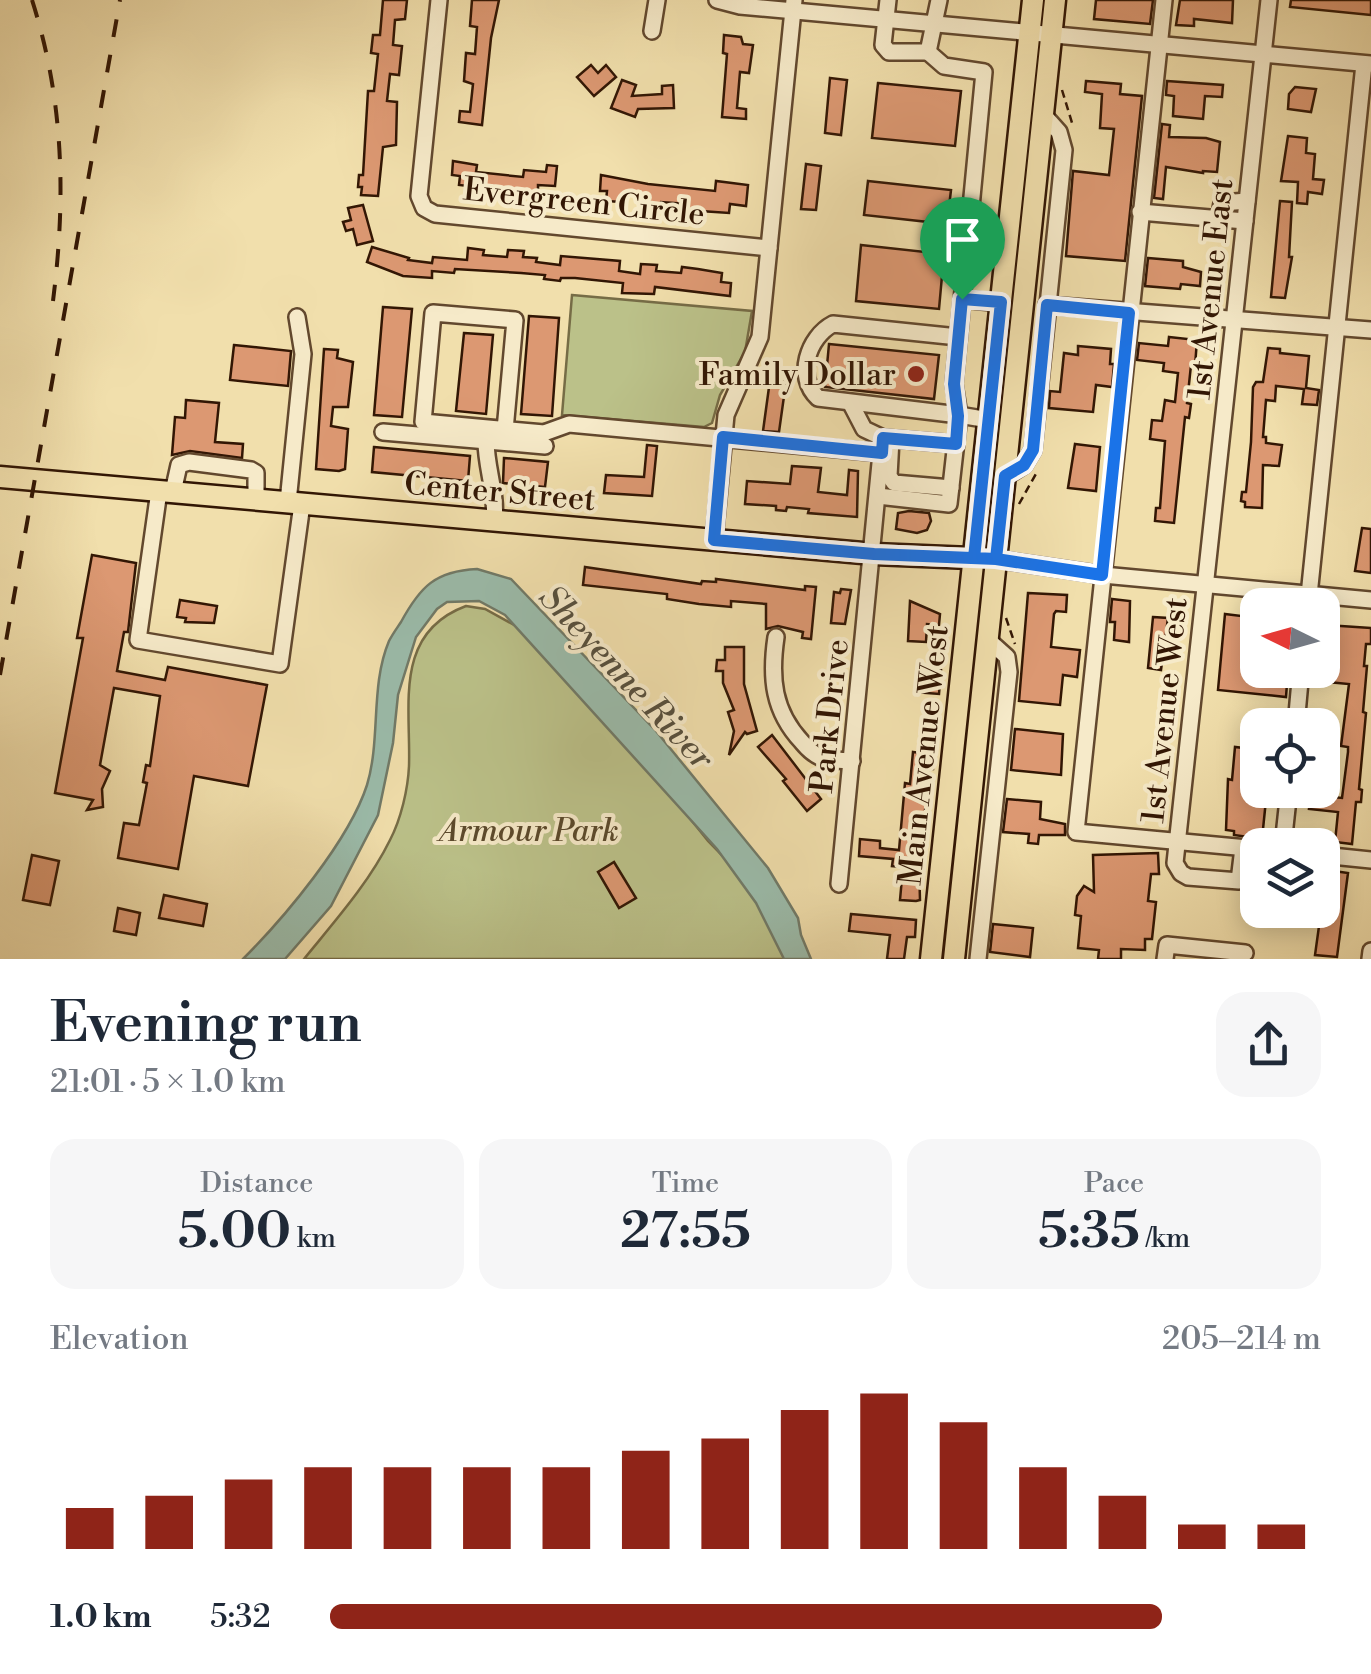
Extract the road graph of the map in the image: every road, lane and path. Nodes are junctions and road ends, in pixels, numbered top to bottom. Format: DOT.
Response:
graph roads {
  1 [pos="439,0"];
  2 [pos="657,0"];
  3 [pos="717,0"];
  4 [pos="888,0"];
  5 [pos="940,0"];
  6 [pos="1033,0"];
  7 [pos="1054,0"];
  8 [pos="1164,0"];
  9 [pos="1268,0"];
  10 [pos="793,5"];
  11 [pos="886,18"];
  12 [pos="936,23"];
  13 [pos="652,31"];
  14 [pos="1040,34"];
  15 [pos="1159,45"];
  16 [pos="928,52"];
  17 [pos="1264,54"];
  18 [pos="1367,64"];
  19 [pos="1042,113"];
  20 [pos="1247,201"];
  21 [pos="1140,212"];
  22 [pos="1219,219"];
  23 [pos="1245,221"];
  24 [pos="769,248"];
  25 [pos="962,299"];
  26 [pos="1001,302"];
  27 [pos="1047,305"];
  28 [pos="1129,313"];
  29 [pos="297,317"];
  30 [pos="1234,317"];
  31 [pos="1336,327"];
  32 [pos="1371,330"];
  33 [pos="958,337"];
  34 [pos="852,404"];
  35 [pos="958,416"];
  36 [pos="988,420"];
  37 [pos="505,430"];
  38 [pos="383,432"];
  39 [pos="723,437"];
  40 [pos="486,441"];
  41 [pos="885,444"];
  42 [pos="956,444"];
  43 [pos="545,446"];
  44 [pos="1005,476"];
  45 [pos="0,477"];
  46 [pos="951,488"];
  47 [pos="166,492"];
  48 [pos="878,496"];
  49 [pos="256,500"];
  50 [pos="909,502"];
  51 [pos="295,503"];
  52 [pos="940,503"];
  53 [pos="494,520"];
  54 [pos="876,522"];
  55 [pos="714,540"];
  56 [pos="874,554"];
  57 [pos="985,558"];
  58 [pos="1102,575"];
  59 [pos="1205,584"];
  60 [pos="1310,588"];
  61 [pos="1240,589"];
  62 [pos="1340,600"];
  63 [pos="1371,600"];
  64 [pos="776,638"];
  65 [pos="987,639"];
  66 [pos="852,761"];
  67 [pos="967,840"];
  68 [pos="1178,842"];
  69 [pos="1240,848"];
  70 [pos="1340,857"];
  71 [pos="1371,860"];
  72 [pos="987,873"];
  73 [pos="1240,878"];
  74 [pos="839,884"];
  75 [pos="1371,951"];
  76 [pos="1166,952"];
  77 [pos="1245,953"];
  78 [pos="932,959"];
  79 [pos="954,959"];
  80 [pos="978,959"];
  81 [pos="1370,959"];
  1 -- 24 [label="street, Evergreen Circle"];
  2 -- 13 [label="street"];
  3 -- 10 [label="street"];
  4 -- 11 [label="street"];
  5 -- 12 [label="street"];
  6 -- 14 [label="main road"];
  7 -- 14 [label="main road"];
  8 -- 15 [label="street"];
  9 -- 17 [label="street, 1st Avenue East"];
  10 -- 11 [label="street"];
  10 -- 24 [label="street"];
  11 -- 12 [label="street"];
  11 -- 16 [label="street"];
  12 -- 14 [label="street"];
  12 -- 16 [label="street"];
  14 -- 15 [label="street"];
  14 -- 19 [label="main road"];
  14 -- 26 [label="main road"];
  15 -- 17 [label="street"];
  15 -- 21 [label="street"];
  16 -- 25 [label="street"];
  17 -- 18 [label="street"];
  17 -- 20 [label="street, 1st Avenue East"];
  18 -- 31 [label="street"];
  19 -- 27 [label="street"];
  19 -- 44 [label="main road"];
  20 -- 22 [label="street"];
  20 -- 23 [label="street, 1st Avenue East"];
  21 -- 22 [label="street"];
  21 -- 28 [label="street"];
  22 -- 23 [label="street"];
  23 -- 30 [label="street, 1st Avenue East"];
  24 -- 39 [label="street"];
  25 -- 26 [label="street"];
  25 -- 33 [label="street"];
  26 -- 36 [label="main road"];
  27 -- 28 [label="street"];
  27 -- 44 [label="street"];
  28 -- 30 [label="street"];
  28 -- 58 [label="street"];
  29 -- 51 [label="street"];
  30 -- 31 [label="street"];
  30 -- 59 [label="street, 1st Avenue East"];
  31 -- 32 [label="street"];
  31 -- 60 [label="street"];
  33 -- 34 [label="street"];
  33 -- 35 [label="street"];
  34 -- 35 [label="street"];
  34 -- 41 [label="street"];
  35 -- 36 [label="street"];
  35 -- 42 [label="street"];
  36 -- 57 [label="main road"];
  37 -- 37 [label="street"];
  37 -- 39 [label="street"];
  38 -- 40 [label="street"];
  39 -- 41 [label="street"];
  39 -- 55 [label="street"];
  40 -- 43 [label="street"];
  40 -- 53 [label="street"];
  41 -- 42 [label="street"];
  41 -- 46 [label="street"];
  41 -- 48 [label="street, Park Drive"];
  42 -- 46 [label="street"];
  44 -- 57 [label="main road"];
  45 -- 47 [label="main road, Center Street"];
  46 -- 52 [label="street"];
  47 -- 49 [label="main road, Center Street"];
  47 -- 49 [label="street"];
  47 -- 51 [label="street"];
  48 -- 50 [label="street"];
  48 -- 54 [label="street, Park Drive"];
  49 -- 51 [label="main road, Center Street"];
  50 -- 52 [label="street"];
  50 -- 52 [label="street"];
  50 -- 54 [label="street"];
  51 -- 53 [label="main road, Center Street"];
  53 -- 55 [label="main road, Center Street"];
  54 -- 56 [label="street, Park Drive"];
  55 -- 56 [label="main road, Center Street"];
  56 -- 57 [label="main road, Center Street"];
  56 -- 66 [label="street, Park Drive"];
  57 -- 58 [label="street"];
  57 -- 65 [label="main road, Main Avenue West"];
  57 -- 78 [label="main road, Main Avenue West"];
  58 -- 59 [label="street"];
  58 -- 68 [label="street"];
  59 -- 61 [label="street"];
  59 -- 68 [label="street, 1st Avenue West"];
  62 -- 63 [label="street"];
  64 -- 66 [label="street"];
  65 -- 67 [label="main road, Main Avenue West"];
  65 -- 72 [label="street"];
  66 -- 74 [label="street, Park Drive"];
  67 -- 72 [label="street"];
  67 -- 79 [label="main road, Main Avenue West"];
  68 -- 69 [label="street"];
  68 -- 73 [label="street"];
  70 -- 71 [label="street"];
  72 -- 80 [label="street"];
  75 -- 81 [label="street"];
  76 -- 77 [label="street"];
}
